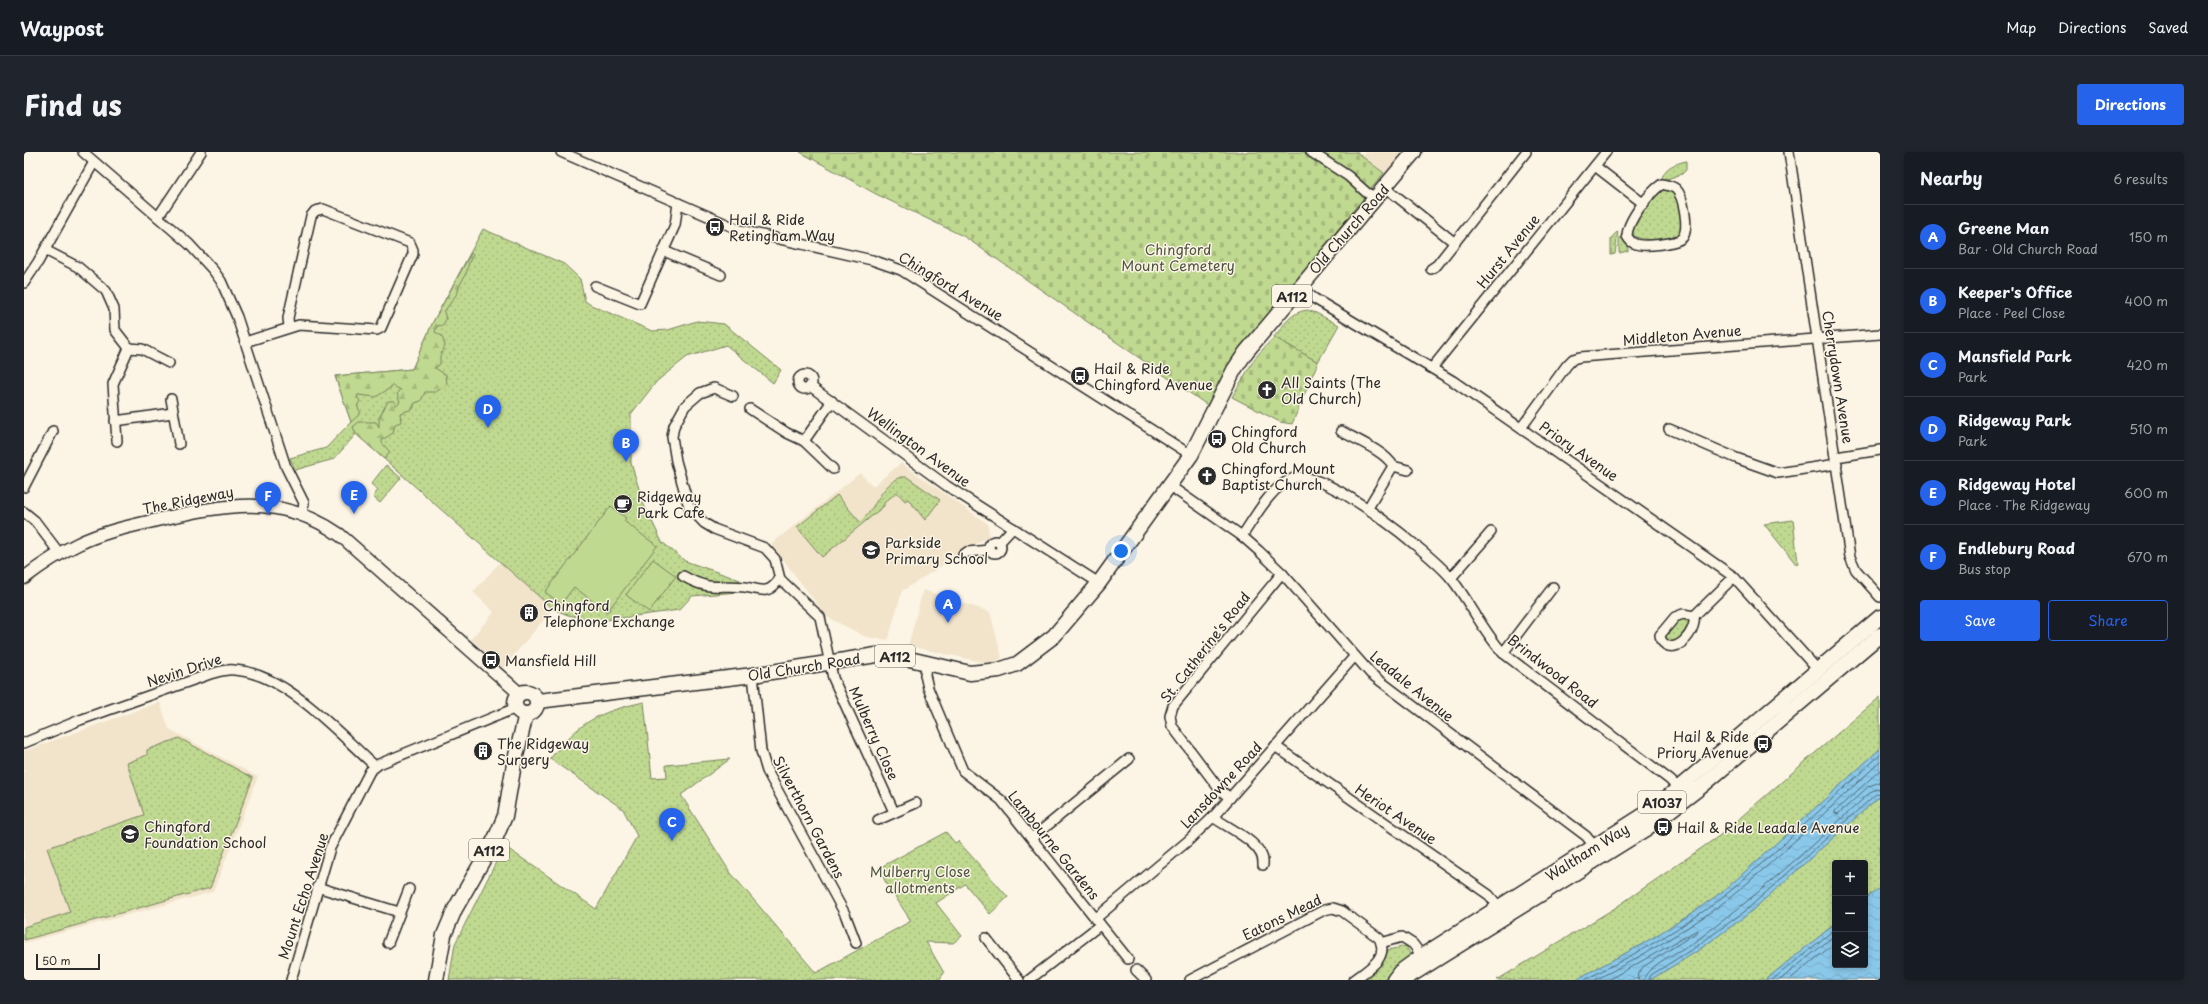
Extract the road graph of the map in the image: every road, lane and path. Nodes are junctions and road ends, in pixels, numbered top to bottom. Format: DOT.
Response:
graph roads {
  1 [pos="83,152"];
  2 [pos="201,152"];
  3 [pos="561,152"];
  4 [pos="1311,152"];
  5 [pos="1414,152"];
  6 [pos="1526,152"];
  7 [pos="1606,152"];
  8 [pos="1789,152"];
  9 [pos="94,162"];
  10 [pos="1595,166"];
  11 [pos="1387,185"];
  12 [pos="1376,197"];
  13 [pos="678,203"];
  14 [pos="1644,204"];
  15 [pos="158,217"];
  16 [pos="1454,243"];
  17 [pos="45,250"];
  18 [pos="664,251"];
  19 [pos="1431,269"];
  20 [pos="721,275"];
  21 [pos="24,283"];
  22 [pos="595,286"];
  23 [pos="1299,287"];
  24 [pos="290,327"];
  25 [pos="1880,334"];
  26 [pos="1817,338"];
  27 [pos="246,342"];
  28 [pos="128,348"];
  29 [pos="169,363"];
  30 [pos="1432,368"];
  31 [pos="810,386"];
  32 [pos="733,396"];
  33 [pos="171,399"];
  34 [pos="832,401"];
  35 [pos="750,409"];
  36 [pos="173,413"];
  37 [pos="115,421"];
  38 [pos="1522,428"];
  39 [pos="1669,429"];
  40 [pos="53,431"];
  41 [pos="1341,431"];
  42 [pos="117,441"];
  43 [pos="804,441"];
  44 [pos="179,444"];
  45 [pos="1880,450"];
  46 [pos="1191,455"];
  47 [pos="1836,461"];
  48 [pos="1393,466"];
  49 [pos="832,469"];
  50 [pos="1408,470"];
  51 [pos="1170,486"];
  52 [pos="24,487"];
  53 [pos="1368,508"];
  54 [pos="24,512"];
  55 [pos="302,514"];
  56 [pos="1013,528"];
  57 [pos="1491,532"];
  58 [pos="1242,536"];
  59 [pos="60,554"];
  60 [pos="963,555"];
  61 [pos="1282,573"];
  62 [pos="683,576"];
  63 [pos="1734,577"];
  64 [pos="24,578"];
  65 [pos="1451,578"];
  66 [pos="780,579"];
  67 [pos="1099,583"];
  68 [pos="1553,587"];
  69 [pos="1880,597"];
  70 [pos="1694,616"];
  71 [pos="1880,617"];
  72 [pos="1875,633"];
  73 [pos="1503,653"];
  74 [pos="1354,657"];
  75 [pos="1842,657"];
  76 [pos="926,663"];
  77 [pos="829,664"];
  78 [pos="1817,669"];
  79 [pos="753,675"];
  80 [pos="1801,692"];
  81 [pos="519,694"];
  82 [pos="538,701"];
  83 [pos="521,711"];
  84 [pos="24,743"];
  85 [pos="1275,746"];
  86 [pos="1733,752"];
  87 [pos="1129,759"];
  88 [pos="375,766"];
  89 [pos="1678,788"];
  90 [pos="1230,798"];
  91 [pos="916,803"];
  92 [pos="894,812"];
  93 [pos="1213,817"];
  94 [pos="878,820"];
  95 [pos="1639,827"];
  96 [pos="1032,838"];
  97 [pos="1595,847"];
  98 [pos="1263,865"];
  99 [pos="1549,883"];
  100 [pos="317,887"];
  101 [pos="409,889"];
  102 [pos="1500,907"];
  103 [pos="399,912"];
  104 [pos="1098,922"];
  105 [pos="986,938"];
  106 [pos="388,943"];
  107 [pos="856,943"];
  108 [pos="1381,943"];
  109 [pos="1128,959"];
  110 [pos="1425,961"];
  111 [pos="1136,970"];
  112 [pos="290,980"];
  113 [pos="436,980"];
  114 [pos="1019,980"];
  115 [pos="1029,980"];
  116 [pos="1146,980"];
  117 [pos="1190,980"];
  118 [pos="1354,980"];
  119 [pos="1394,980"];
  120 [pos="1403,980"];
  1 -- 9 [label="street"];
  2 -- 15 [label="street"];
  3 -- 13 [label="street, Chingford Avenue"];
  4 -- 12 [label="street"];
  5 -- 11 [label="main road, Old Church Road / A112"];
  6 -- 16 [label="street"];
  7 -- 10 [label="street, Hurst Avenue"];
  8 -- 26 [label="street, Cherrydown Avenue"];
  9 -- 15 [label="street"];
  9 -- 17 [label="street"];
  10 -- 14 [label="street"];
  10 -- 30 [label="street, Hurst Avenue"];
  11 -- 12 [label="main road, Old Church Road / A112"];
  11 -- 16 [label="street"];
  12 -- 23 [label="main road, Old Church Road / A112"];
  13 -- 18 [label="street"];
  13 -- 46 [label="street, Chingford Avenue"];
  14 -- 14 [label="street"];
  15 -- 27 [label="street"];
  16 -- 19 [label="street"];
  17 -- 21 [label="street"];
  17 -- 28 [label="street"];
  18 -- 20 [label="street"];
  18 -- 22 [label="street"];
  23 -- 30 [label="street, Priory Avenue"];
  23 -- 46 [label="main road, Old Church Road / A112"];
  24 -- 24 [label="street"];
  24 -- 27 [label="street"];
  25 -- 26 [label="street, Middleton Avenue"];
  26 -- 38 [label="street, Middleton Avenue"];
  26 -- 47 [label="street, Cherrydown Avenue"];
  27 -- 55 [label="street"];
  28 -- 29 [label="street"];
  28 -- 37 [label="street"];
  30 -- 38 [label="street, Priory Avenue"];
  31 -- 34 [label="street, Wellington Avenue"];
  32 -- 66 [label="street"];
  33 -- 36 [label="street"];
  34 -- 43 [label="street"];
  34 -- 56 [label="street, Wellington Avenue"];
  35 -- 43 [label="street"];
  36 -- 37 [label="street"];
  36 -- 44 [label="street"];
  37 -- 42 [label="street"];
  38 -- 63 [label="street, Priory Avenue"];
  39 -- 47 [label="street"];
  40 -- 52 [label="street"];
  41 -- 48 [label="street"];
  43 -- 49 [label="street"];
  45 -- 47 [label="street"];
  46 -- 51 [label="main road, Old Church Road / A112"];
  47 -- 69 [label="street, Cherrydown Avenue"];
  48 -- 50 [label="street"];
  48 -- 53 [label="street"];
  51 -- 58 [label="street, Leadale Avenue"];
  51 -- 67 [label="main road, Old Church Road / A112"];
  53 -- 58 [label="street, Brindwood Road"];
  53 -- 65 [label="street, Brindwood Road"];
  54 -- 59 [label="street"];
  55 -- 59 [label="main road, The Ridgeway"];
  55 -- 81 [label="main road, The Ridgeway"];
  56 -- 60 [label="street"];
  56 -- 67 [label="street, Wellington Avenue"];
  57 -- 65 [label="street"];
  58 -- 61 [label="street, Leadale Avenue"];
  59 -- 64 [label="main road, The Ridgeway"];
  61 -- 74 [label="street, Leadale Avenue"];
  61 -- 90 [label="street, St. Catherine's Road"];
  62 -- 66 [label="street"];
  63 -- 70 [label="street"];
  63 -- 78 [label="street, Priory Avenue"];
  65 -- 73 [label="street, Brindwood Road"];
  66 -- 77 [label="street, Mulberry Close"];
  67 -- 76 [label="main road, Old Church Road / A112"];
  68 -- 73 [label="street"];
  71 -- 72 [label="main road, Waltham Way / A1037"];
  72 -- 75 [label="main road, Waltham Way / A1037"];
  73 -- 89 [label="street, Brindwood Road"];
  74 -- 85 [label="street, Lansdowne Road"];
  74 -- 97 [label="street, Leadale Avenue"];
  75 -- 78 [label="main road, Waltham Way / A1037"];
  75 -- 80 [label="main road, Waltham Way / A1037"];
  76 -- 77 [label="main road, Old Church Road / A112"];
  76 -- 96 [label="street, Lambourne Gardens"];
  77 -- 79 [label="main road, Old Church Road / A112"];
  77 -- 92 [label="street, Mulberry Close"];
  78 -- 80 [label="main road, Waltham Way / A1037"];
  79 -- 82 [label="main road, Old Church Road / A112"];
  79 -- 107 [label="street, Silverthorn Gardens"];
  80 -- 86 [label="main road, Waltham Way / A1037"];
  81 -- 82 [label="main road"];
  81 -- 83 [label="main road, A112"];
  82 -- 83 [label="main road, A112"];
  83 -- 88 [label="street"];
  83 -- 113 [label="main road, A112"];
  84 -- 88 [label="street, Nevin Drive"];
  85 -- 90 [label="street, Lansdowne Road"];
  85 -- 102 [label="street, Heriot Avenue"];
  86 -- 89 [label="main road, Waltham Way / A1037"];
  86 -- 95 [label="main road, Waltham Way / A1037"];
  87 -- 96 [label="street"];
  88 -- 100 [label="street, Mount Echo Avenue"];
  89 -- 95 [label="main road, Waltham Way / A1037"];
  90 -- 93 [label="street, Lansdowne Road"];
  91 -- 92 [label="street"];
  92 -- 94 [label="street"];
  93 -- 98 [label="street"];
  93 -- 104 [label="street, Lansdowne Road"];
  95 -- 97 [label="main road, Waltham Way / A1037"];
  95 -- 99 [label="main road, Waltham Way / A1037"];
  96 -- 104 [label="street, Lambourne Gardens"];
  97 -- 99 [label="main road, Waltham Way / A1037"];
  99 -- 102 [label="main road, Waltham Way / A1037"];
  99 -- 110 [label="main road, Waltham Way / A1037"];
  100 -- 103 [label="street"];
  100 -- 112 [label="street, Mount Echo Avenue"];
  101 -- 103 [label="street"];
  102 -- 110 [label="main road, Waltham Way / A1037"];
  103 -- 106 [label="street"];
  104 -- 109 [label="street, Lambourne Gardens"];
  104 -- 115 [label="street, Lansdowne Road"];
  105 -- 114 [label="street"];
  108 -- 110 [label="street"];
  108 -- 117 [label="street, Eatons Mead"];
  108 -- 118 [label="street"];
  110 -- 119 [label="main road, Waltham Way / A1037"];
  110 -- 120 [label="main road, Waltham Way / A1037"];
  111 -- 116 [label="street"];
}
